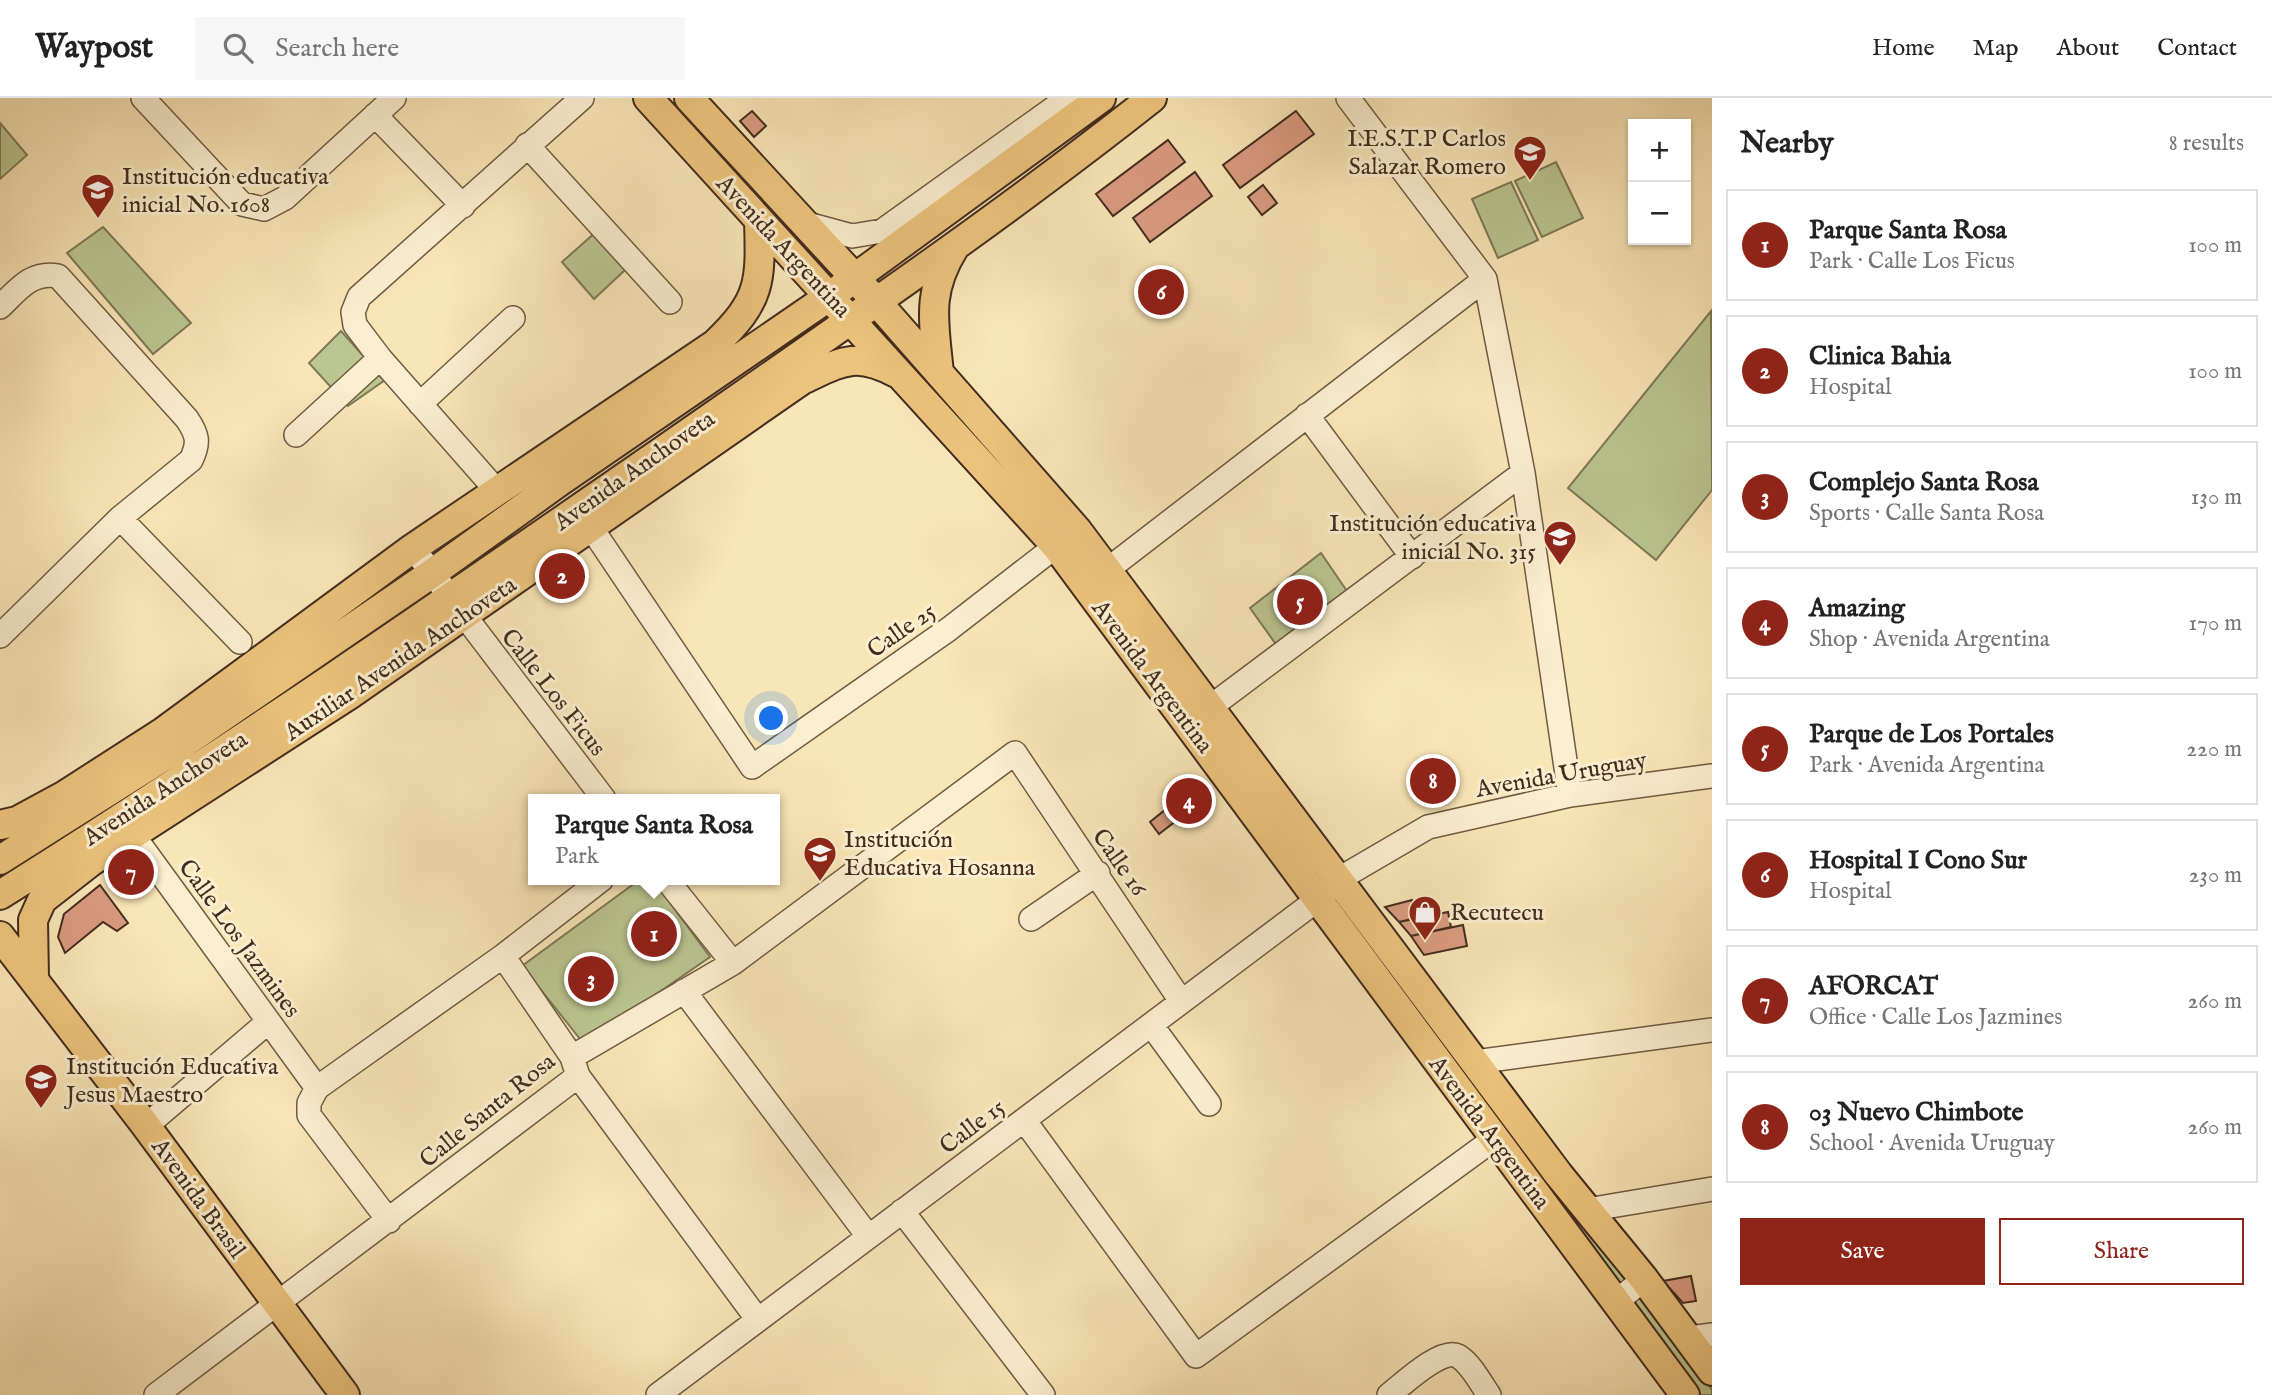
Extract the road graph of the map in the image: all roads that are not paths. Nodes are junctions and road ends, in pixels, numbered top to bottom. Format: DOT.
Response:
graph roads {
  1 [pos="142,98"];
  2 [pos="394,98"];
  3 [pos="582,98"];
  4 [pos="648,98"];
  5 [pos="689,98"];
  6 [pos="1068,98"];
  7 [pos="1101,98"];
  8 [pos="1152,98"];
  9 [pos="1348,98"];
  10 [pos="375,115"];
  11 [pos="527,145"];
  12 [pos="463,206"];
  13 [pos="759,220"];
  14 [pos="804,223"];
  15 [pos="958,241"];
  16 [pos="855,278"];
  17 [pos="1485,279"];
  18 [pos="830,296"];
  19 [pos="876,301"];
  20 [pos="670,302"];
  21 [pos="0,307"];
  22 [pos="513,318"];
  23 [pos="851,319"];
  24 [pos="380,358"];
  25 [pos="939,373"];
  26 [pos="902,376"];
  27 [pos="420,404"];
  28 [pos="1307,415"];
  29 [pos="296,435"];
  30 [pos="1523,473"];
  31 [pos="497,491"];
  32 [pos="120,518"];
  33 [pos="585,518"];
  34 [pos="1066,538"];
  35 [pos="413,548"];
  36 [pos="1412,557"];
  37 [pos="1107,570"];
  38 [pos="431,574"];
  39 [pos="456,608"];
  40 [pos="0,636"];
  41 [pos="240,642"];
  42 [pos="1209,708"];
  43 [pos="1014,753"];
  44 [pos="1712,776"];
  45 [pos="600,794"];
  46 [pos="1570,794"];
  47 [pos="0,825"];
  48 [pos="128,825"];
  49 [pos="0,860"];
  50 [pos="1098,873"];
  51 [pos="1339,879"];
  52 [pos="594,885"];
  53 [pos="671,885"];
  54 [pos="0,895"];
  55 [pos="1317,900"];
  56 [pos="1031,919"];
  57 [pos="0,936"];
  58 [pos="502,956"];
  59 [pos="733,963"];
  60 [pos="34,978"];
  61 [pos="684,991"];
  62 [pos="1181,1001"];
  63 [pos="268,1022"];
  64 [pos="1152,1026"];
  65 [pos="1712,1031"];
  66 [pos="1475,1062"];
  67 [pos="575,1067"];
  68 [pos="317,1088"];
  69 [pos="1209,1104"];
  70 [pos="1024,1120"];
  71 [pos="146,1126"];
  72 [pos="1494,1139"];
  73 [pos="1712,1189"];
  74 [pos="1587,1210"];
  75 [pos="902,1211"];
  76 [pos="389,1221"];
  77 [pos="868,1236"];
  78 [pos="1644,1279"];
  79 [pos="1616,1302"];
  80 [pos="277,1303"];
  81 [pos="758,1320"];
  82 [pos="1701,1336"];
  83 [pos="1712,1371"];
  84 [pos="156,1395"];
  85 [pos="345,1395"];
  86 [pos="658,1395"];
  87 [pos="1043,1395"];
  88 [pos="1389,1395"];
  89 [pos="1489,1395"];
  90 [pos="1685,1395"];
  1 -- 10 [label="street"];
  2 -- 10 [label="street"];
  3 -- 11 [label="street"];
  4 -- 13 [label="main road, Avenida Argentina"];
  5 -- 14 [label="main road, Avenida Argentina"];
  6 -- 14 [label="street"];
  7 -- 16 [label="main road, Avenida Anchoveta"];
  8 -- 15 [label="main road, Avenida Anchoveta"];
  9 -- 17 [label="street"];
  10 -- 12 [label="street"];
  11 -- 12 [label="street"];
  11 -- 20 [label="street"];
  12 -- 24 [label="street"];
  13 -- 18 [label="main road, Avenida Argentina"];
  13 -- 31 [label="main road"];
  14 -- 16 [label="main road, Avenida Argentina"];
  15 -- 19 [label="main road, Avenida Anchoveta"];
  15 -- 25 [label="main road"];
  16 -- 18 [label="main road, Avenida Anchoveta"];
  16 -- 19 [label="main road, Avenida Argentina"];
  17 -- 28 [label="street"];
  17 -- 30 [label="street"];
  18 -- 23 [label="main road, Avenida Argentina"];
  18 -- 38 [label="main road, Avenida Anchoveta"];
  19 -- 23 [label="main road, Avenida Anchoveta"];
  19 -- 25 [label="main road, Avenida Argentina"];
  21 -- 32 [label="street"];
  22 -- 27 [label="street"];
  23 -- 26 [label="main road, Avenida Argentina"];
  23 -- 33 [label="main road, Avenida Anchoveta"];
  24 -- 27 [label="street"];
  24 -- 29 [label="street"];
  25 -- 34 [label="main road, Avenida Argentina"];
  26 -- 33 [label="main road, Auxiliar Avenida Anchoveta"];
  26 -- 34 [label="main road, Avenida Argentina"];
  27 -- 31 [label="street"];
  28 -- 36 [label="street"];
  28 -- 37 [label="street"];
  30 -- 36 [label="street"];
  30 -- 46 [label="street"];
  31 -- 35 [label="main road"];
  32 -- 40 [label="street"];
  32 -- 41 [label="street"];
  33 -- 34 [label="street, Calle 25"];
  33 -- 39 [label="main road, Auxiliar Avenida Anchoveta"];
  34 -- 37 [label="main road, Avenida Argentina"];
  34 -- 55 [label="main road, Avenida Argentina"];
  35 -- 38 [label="street, Calle Los Ficus"];
  35 -- 47 [label="main road"];
  36 -- 42 [label="street"];
  37 -- 42 [label="main road, Avenida Argentina"];
  38 -- 39 [label="street, Calle Los Ficus"];
  38 -- 49 [label="main road, Avenida Anchoveta"];
  39 -- 45 [label="street, Calle Los Ficus"];
  39 -- 48 [label="main road, Auxiliar Avenida Anchoveta"];
  42 -- 51 [label="main road, Avenida Argentina"];
  43 -- 50 [label="street, Calle 16"];
  43 -- 59 [label="street, Calle Santa Rosa"];
  44 -- 46 [label="street, Avenida Uruguay"];
  46 -- 51 [label="street, Avenida Uruguay"];
  48 -- 54 [label="main road, Avenida Anchoveta"];
  48 -- 60 [label="main road, Auxiliar Avenida Anchoveta"];
  48 -- 63 [label="street, Calle Los Jazmines"];
  50 -- 56 [label="street"];
  50 -- 62 [label="street, Calle 16"];
  51 -- 55 [label="street, Avenida Uruguay"];
  51 -- 66 [label="main road, Avenida Argentina"];
  52 -- 58 [label="street"];
  53 -- 59 [label="street"];
  55 -- 62 [label="street, Calle 15"];
  55 -- 72 [label="main road, Avenida Argentina"];
  57 -- 60 [label="main road, Avenida Brasil"];
  58 -- 67 [label="street"];
  58 -- 68 [label="street"];
  59 -- 61 [label="street, Calle Santa Rosa"];
  60 -- 71 [label="main road, Avenida Brasil"];
  61 -- 67 [label="street, Calle Santa Rosa"];
  61 -- 77 [label="street"];
  62 -- 64 [label="street, Calle 15"];
  63 -- 68 [label="street, Calle Los Jazmines"];
  63 -- 71 [label="street"];
  64 -- 69 [label="street"];
  64 -- 70 [label="street, Calle 15"];
  65 -- 66 [label="street"];
  66 -- 74 [label="main road, Avenida Argentina"];
  67 -- 76 [label="street, Calle Santa Rosa"];
  67 -- 81 [label="street"];
  68 -- 76 [label="street"];
  70 -- 72 [label="street"];
  70 -- 75 [label="street, Calle 15"];
  71 -- 80 [label="main road, Avenida Brasil"];
  72 -- 79 [label="main road, Avenida Argentina"];
  73 -- 74 [label="street"];
  74 -- 78 [label="main road, Avenida Argentina"];
  75 -- 77 [label="street, Calle 15"];
  75 -- 87 [label="street"];
  76 -- 80 [label="street, Calle Santa Rosa"];
  77 -- 81 [label="street, Calle 15"];
  78 -- 79 [label="street"];
  78 -- 82 [label="main road, Avenida Argentina"];
  79 -- 90 [label="main road, Avenida Argentina"];
  80 -- 84 [label="street, Calle Santa Rosa"];
  80 -- 85 [label="main road, Avenida Brasil"];
  81 -- 86 [label="street, Calle 15"];
  82 -- 83 [label="main road, Avenida Argentina"];
  88 -- 89 [label="street"];
}
